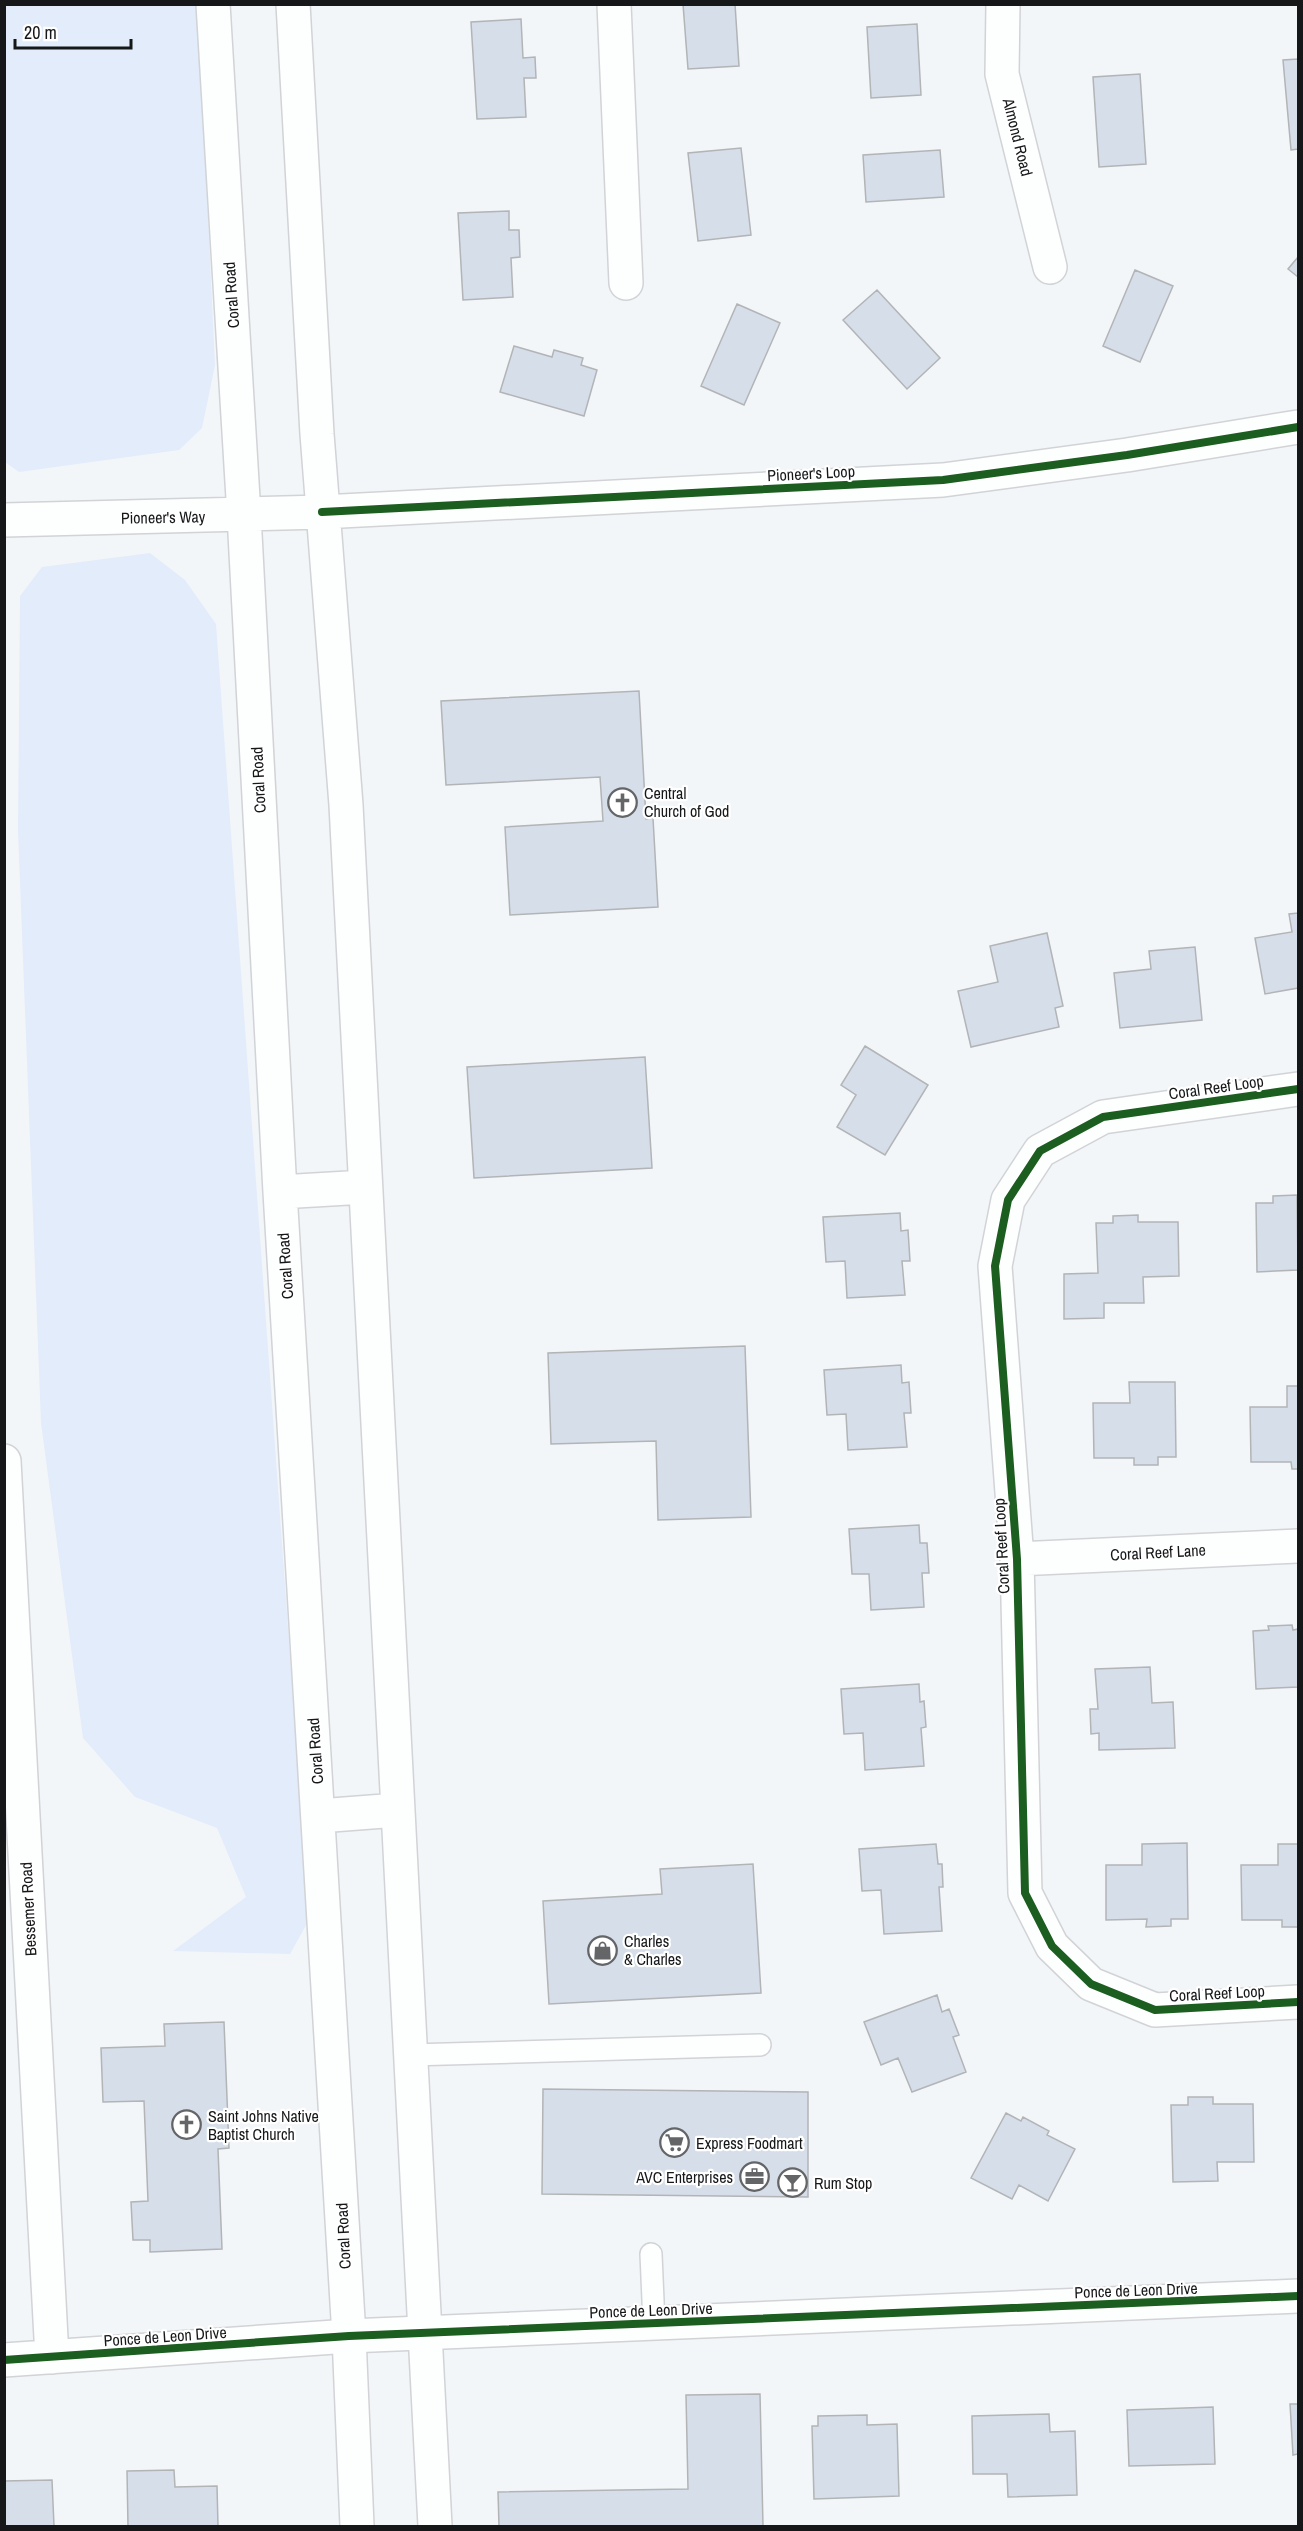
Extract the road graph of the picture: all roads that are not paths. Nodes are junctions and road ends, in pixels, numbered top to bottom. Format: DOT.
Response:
graph roads {
  1 [pos="213,4"];
  2 [pos="293,4"];
  3 [pos="614,4"];
  4 [pos="1003,4"];
  5 [pos="1050,267"];
  6 [pos="626,283"];
  7 [pos="1299,428"];
  8 [pos="322,512"];
  9 [pos="244,515"];
  10 [pos="4,520"];
  11 [pos="1299,1089"];
  12 [pos="365,1187"];
  13 [pos="280,1192"];
  14 [pos="4,1461"];
  15 [pos="1299,1546"];
  16 [pos="1017,1559"];
  17 [pos="397,1810"];
  18 [pos="319,1816"];
  19 [pos="1299,2002"];
  20 [pos="760,2045"];
  21 [pos="410,2055"];
  22 [pos="651,2254"];
  23 [pos="1299,2296"];
  24 [pos="654,2324"];
  25 [pos="425,2333"];
  26 [pos="349,2336"];
  27 [pos="52,2357"];
  28 [pos="4,2360"];
  29 [pos="357,2526"];
  30 [pos="435,2526"];
  1 -- 9 [label="main road, Coral Road"];
  2 -- 8 [label="main road"];
  3 -- 6 [label="main road"];
  4 -- 5 [label="main road, Almond Road"];
  7 -- 8 [label="main road, Pioneer's Loop"];
  8 -- 9 [label="main road, Pioneer's Way"];
  8 -- 12 [label="main road"];
  9 -- 10 [label="main road, Pioneer's Way"];
  9 -- 13 [label="main road, Coral Road"];
  11 -- 16 [label="main road, Coral Reef Loop"];
  12 -- 13 [label="main road"];
  12 -- 17 [label="main road"];
  13 -- 18 [label="main road, Coral Road"];
  14 -- 27 [label="main road, Bessemer Road"];
  15 -- 16 [label="main road, Coral Reef Lane"];
  16 -- 19 [label="main road, Coral Reef Loop"];
  17 -- 18 [label="main road"];
  17 -- 21 [label="main road"];
  18 -- 26 [label="main road, Coral Road"];
  20 -- 21 [label="lane"];
  21 -- 25 [label="main road"];
  22 -- 24 [label="lane"];
  23 -- 24 [label="main road, Ponce de Leon Drive"];
  24 -- 25 [label="main road, Ponce de Leon Drive"];
  25 -- 26 [label="main road, Ponce de Leon Drive"];
  25 -- 30 [label="main road"];
  26 -- 27 [label="main road, Ponce de Leon Drive"];
  26 -- 29 [label="main road, Coral Road"];
  27 -- 28 [label="main road, Ponce de Leon Drive"];
}
